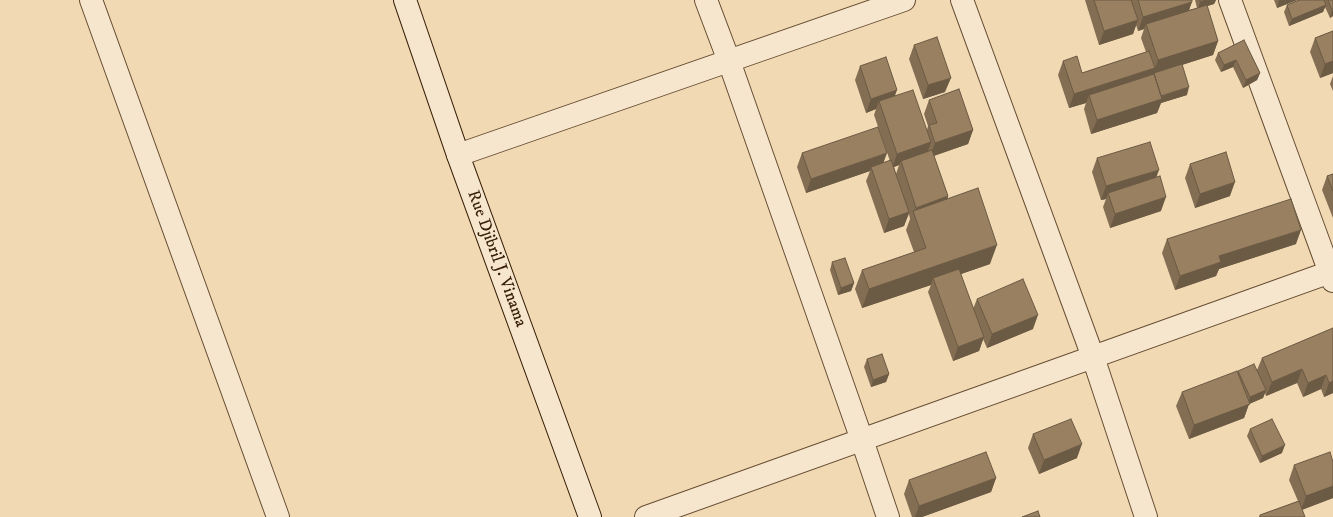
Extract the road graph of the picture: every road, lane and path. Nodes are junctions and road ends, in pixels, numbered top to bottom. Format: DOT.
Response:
graph roads {
  1 [pos="91,0"];
  2 [pos="405,0"];
  3 [pos="706,0"];
  4 [pos="904,0"];
  5 [pos="962,0"];
  6 [pos="1230,0"];
  7 [pos="729,61"];
  8 [pos="458,155"];
  9 [pos="1332,275"];
  10 [pos="1093,357"];
  11 [pos="862,440"];
  12 [pos="278,517"];
  13 [pos="590,517"];
  14 [pos="646,517"];
  15 [pos="888,517"];
  16 [pos="1146,517"];
  1 -- 12 [label="street"];
  2 -- 8 [label="street, Rue Djibril J. Vinama"];
  3 -- 7 [label="street"];
  4 -- 7 [label="street"];
  5 -- 10 [label="street"];
  6 -- 9 [label="street"];
  7 -- 8 [label="street"];
  7 -- 11 [label="street"];
  8 -- 13 [label="street, Rue Djibril J. Vinama"];
  9 -- 10 [label="street"];
  10 -- 11 [label="street"];
  10 -- 16 [label="street"];
  11 -- 14 [label="street"];
  11 -- 15 [label="street"];
}
